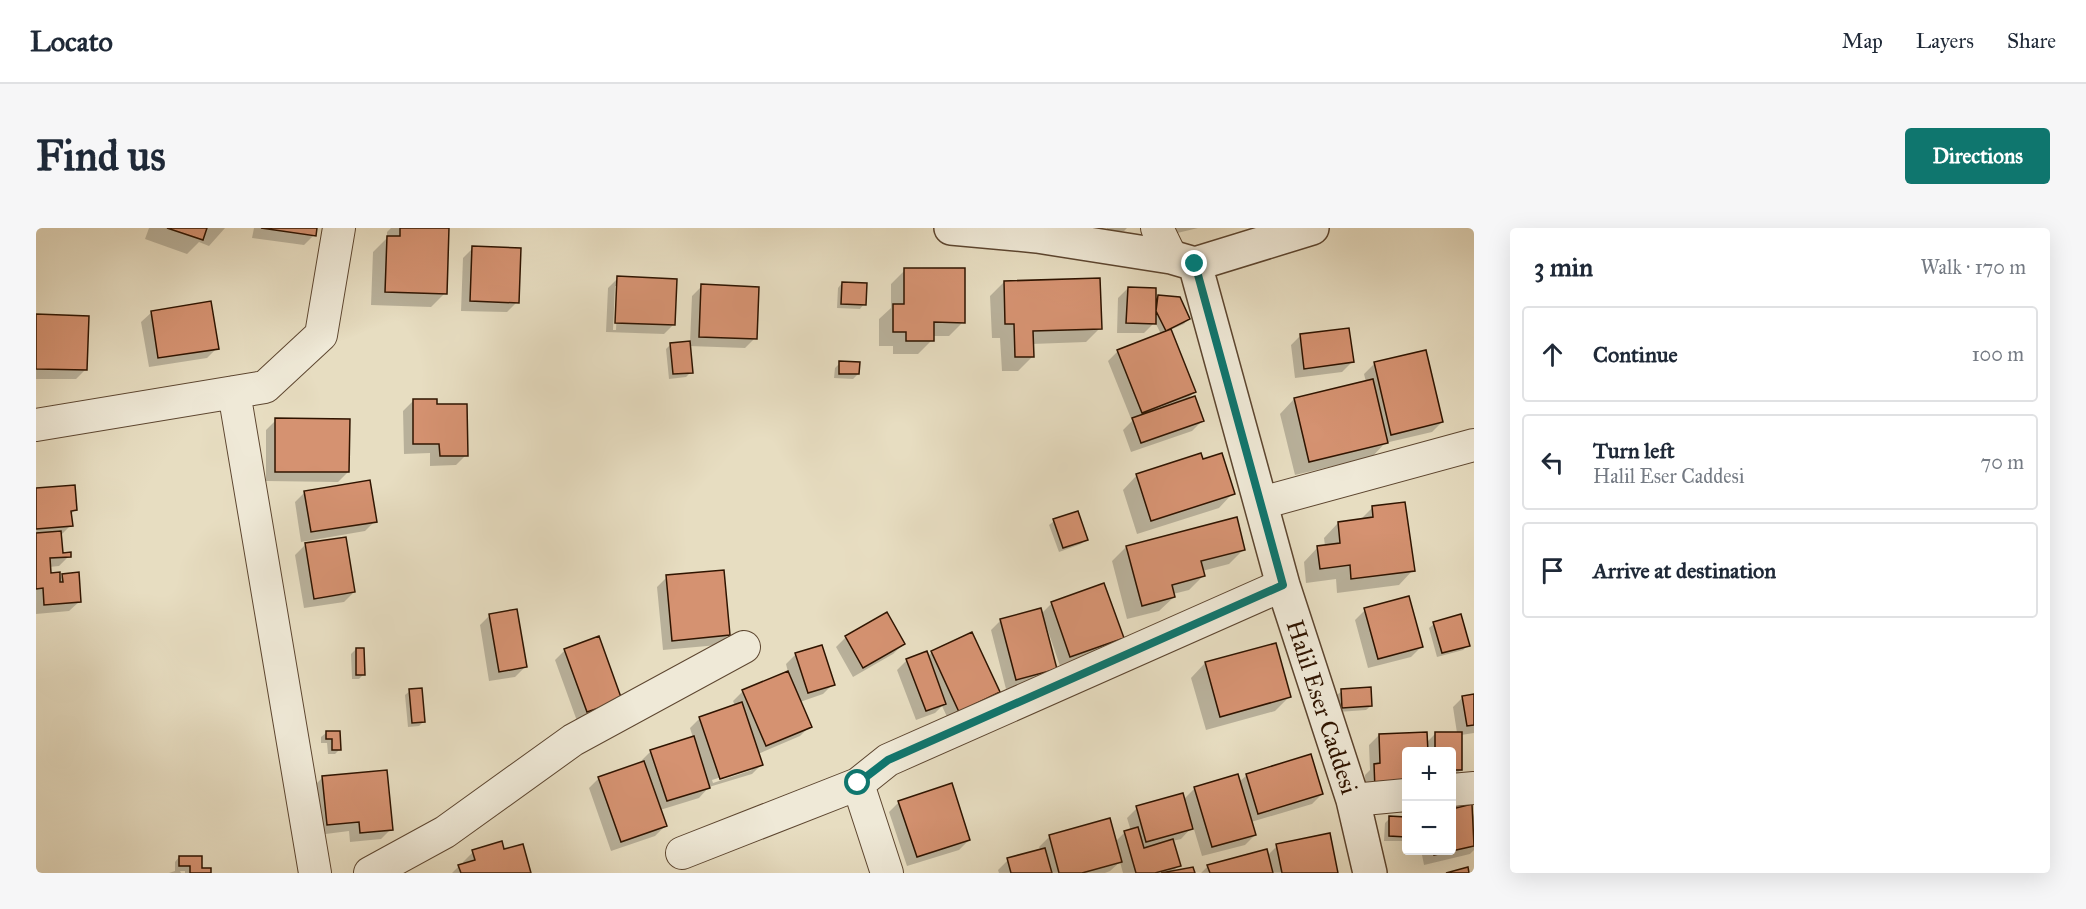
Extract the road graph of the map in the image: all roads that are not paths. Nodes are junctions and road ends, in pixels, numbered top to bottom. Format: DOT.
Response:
graph roads {
  1 [pos="339,228"];
  2 [pos="951,228"];
  3 [pos="1312,228"];
  4 [pos="1035,232"];
  5 [pos="1174,250"];
  6 [pos="234,392"];
  7 [pos="36,425"];
  8 [pos="1474,445"];
  9 [pos="1261,503"];
  10 [pos="1283,585"];
  11 [pos="744,647"];
  12 [pos="858,783"];
  13 [pos="1474,788"];
  14 [pos="1456,790"];
  15 [pos="1402,796"];
  16 [pos="1353,801"];
  17 [pos="681,853"];
  18 [pos="315,873"];
  19 [pos="370,873"];
  20 [pos="887,873"];
  21 [pos="1370,873"];
  1 -- 6 [label="street"];
  2 -- 4 [label="street"];
  3 -- 5 [label="street"];
  4 -- 5 [label="street"];
  5 -- 9 [label="street, Halil Eser Caddesi"];
  6 -- 7 [label="street"];
  6 -- 18 [label="street"];
  8 -- 9 [label="street"];
  9 -- 10 [label="street, Halil Eser Caddesi"];
  10 -- 12 [label="street"];
  10 -- 16 [label="street, Halil Eser Caddesi"];
  11 -- 19 [label="street"];
  12 -- 17 [label="street"];
  12 -- 20 [label="street"];
  13 -- 14 [label="street"];
  15 -- 16 [label="street"];
  16 -- 21 [label="street, Halil Eser Caddesi"];
}
